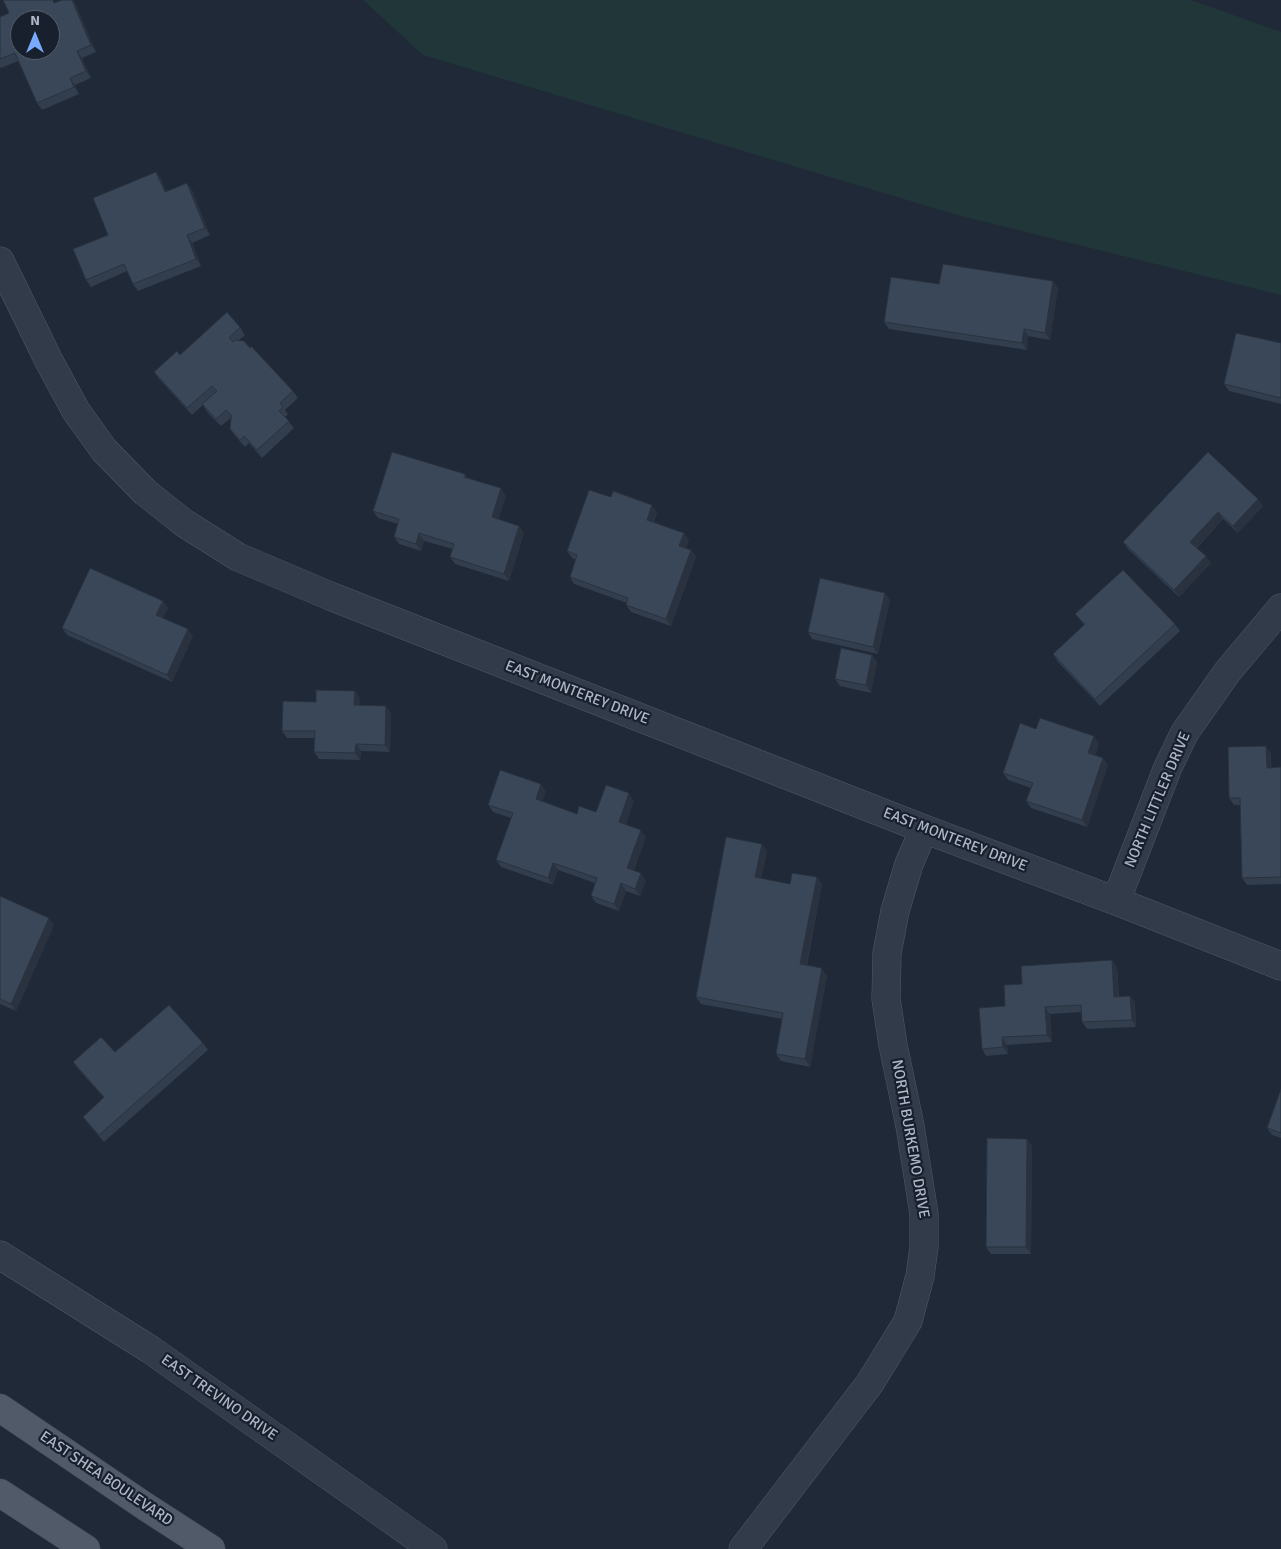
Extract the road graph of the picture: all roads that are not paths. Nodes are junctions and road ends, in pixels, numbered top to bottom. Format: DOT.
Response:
graph roads {
  1 [pos="0,261"];
  2 [pos="1281,608"];
  3 [pos="924,829"];
  4 [pos="1116,901"];
  5 [pos="1281,966"];
  6 [pos="0,1255"];
  7 [pos="0,1408"];
  8 [pos="0,1493"];
  9 [pos="86,1549"];
  10 [pos="211,1549"];
  11 [pos="433,1549"];
  12 [pos="743,1549"];
  1 -- 3 [label="street, EAST MONTEREY DRIVE"];
  2 -- 4 [label="street, NORTH LITTLER DRIVE"];
  3 -- 4 [label="street, EAST MONTEREY DRIVE"];
  3 -- 12 [label="street, NORTH BURKEMO DRIVE"];
  4 -- 5 [label="street, EAST MONTEREY DRIVE"];
  6 -- 11 [label="street, EAST TREVINO DRIVE"];
  7 -- 10 [label="main road, EAST SHEA BOULEVARD"];
  8 -- 9 [label="main road"];
}
